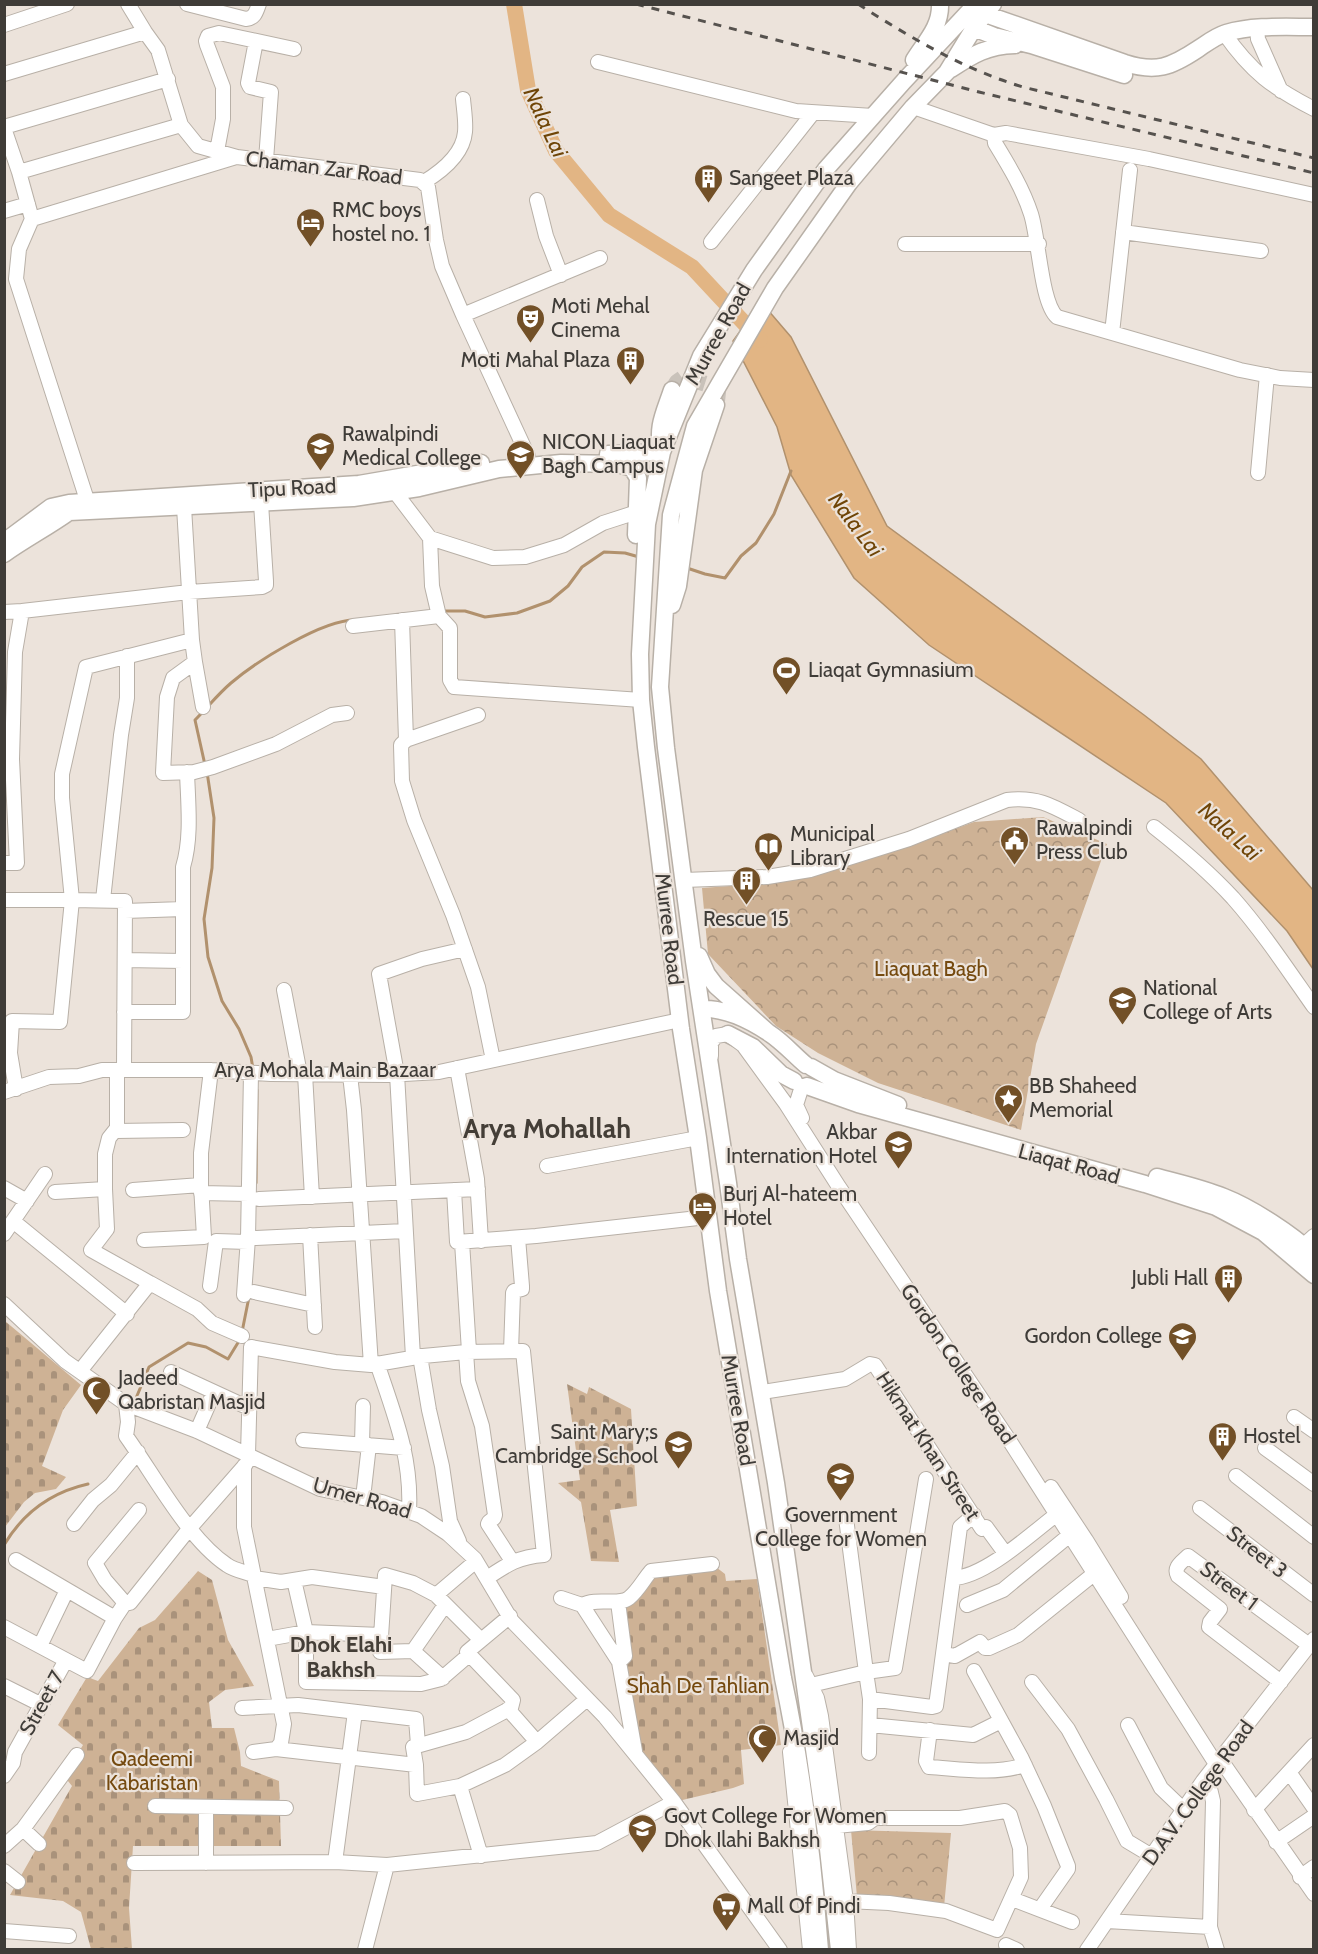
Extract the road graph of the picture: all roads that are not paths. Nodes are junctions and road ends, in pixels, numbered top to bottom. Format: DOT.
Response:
graph roads {
  1 [pos="67,4"];
  2 [pos="128,4"];
  3 [pos="187,4"];
  4 [pos="259,4"];
  5 [pos="940,4"];
  6 [pos="982,7"];
  7 [pos="965,17"];
  8 [pos="4,25"];
  9 [pos="1314,27"];
  10 [pos="145,32"];
  11 [pos="1257,34"];
  12 [pos="1314,37"];
  13 [pos="1228,38"];
  14 [pos="256,41"];
  15 [pos="1031,45"];
  16 [pos="294,49"];
  17 [pos="598,62"];
  18 [pos="947,72"];
  19 [pos="4,74"];
  20 [pos="168,79"];
  21 [pos="1281,92"];
  22 [pos="889,98"];
  23 [pos="464,99"];
  24 [pos="913,107"];
  25 [pos="1314,109"];
  26 [pos="813,113"];
  27 [pos="873,116"];
  28 [pos="181,125"];
  29 [pos="4,128"];
  30 [pos="994,135"];
  31 [pos="217,151"];
  32 [pos="237,157"];
  33 [pos="266,160"];
  34 [pos="1130,170"];
  35 [pos="19,172"];
  36 [pos="424,182"];
  37 [pos="1314,195"];
  38 [pos="537,200"];
  39 [pos="28,204"];
  40 [pos="4,211"];
  41 [pos="32,219"];
  42 [pos="782,230"];
  43 [pos="1123,232"];
  44 [pos="711,242"];
  45 [pos="905,244"];
  46 [pos="1039,244"];
  47 [pos="805,245"];
  48 [pos="1261,251"];
  49 [pos="600,258"];
  50 [pos="561,275"];
  51 [pos="463,315"];
  52 [pos="1112,333"];
  53 [pos="1267,375"];
  54 [pos="1314,380"];
  55 [pos="672,390"];
  56 [pos="717,405"];
  57 [pos="662,452"];
  58 [pos="528,456"];
  59 [pos="1258,473"];
  60 [pos="395,492"];
  61 [pos="87,500"];
  62 [pos="261,503"];
  63 [pos="184,507"];
  64 [pos="637,512"];
  65 [pos="430,538"];
  66 [pos="4,542"];
  67 [pos="641,542"];
  68 [pos="676,549"];
  69 [pos="4,554"];
  70 [pos="189,592"];
  71 [pos="22,611"];
  72 [pos="4,612"];
  73 [pos="439,616"];
  74 [pos="402,620"];
  75 [pos="353,626"];
  76 [pos="192,640"];
  77 [pos="127,656"];
  78 [pos="195,662"];
  79 [pos="641,700"];
  80 [pos="203,707"];
  81 [pos="347,713"];
  82 [pos="478,715"];
  83 [pos="406,740"];
  84 [pos="200,770"];
  85 [pos="1078,820"];
  86 [pos="1154,827"];
  87 [pos="4,863"];
  88 [pos="684,880"];
  89 [pos="4,900"];
  90 [pos="72,900"];
  91 [pos="103,900"];
  92 [pos="183,909"];
  93 [pos="124,911"];
  94 [pos="691,936"];
  95 [pos="465,949"];
  96 [pos="125,960"];
  97 [pos="183,961"];
  98 [pos="284,990"];
  99 [pos="1314,1007"];
  100 [pos="702,1009"];
  101 [pos="124,1012"];
  102 [pos="8,1020"];
  103 [pos="680,1020"];
  104 [pos="728,1034"];
  105 [pos="770,1034"];
  106 [pos="493,1060"];
  107 [pos="809,1066"];
  108 [pos="457,1068"];
  109 [pos="120,1070"];
  110 [pos="211,1070"];
  111 [pos="252,1073"];
  112 [pos="303,1074"];
  113 [pos="397,1074"];
  114 [pos="350,1075"];
  115 [pos="799,1084"];
  116 [pos="10,1090"];
  117 [pos="714,1094"];
  118 [pos="786,1104"];
  119 [pos="183,1130"];
  120 [pos="116,1131"];
  121 [pos="698,1138"];
  122 [pos="547,1166"];
  123 [pos="45,1174"];
  124 [pos="4,1188"];
  125 [pos="105,1189"];
  126 [pos="201,1189"];
  127 [pos="478,1189"];
  128 [pos="133,1190"];
  129 [pos="454,1191"];
  130 [pos="55,1192"];
  131 [pos="403,1192"];
  132 [pos="360,1194"];
  133 [pos="254,1196"];
  134 [pos="312,1197"];
  135 [pos="27,1201"];
  136 [pos="707,1217"];
  137 [pos="13,1221"];
  138 [pos="405,1231"];
  139 [pos="363,1233"];
  140 [pos="4,1234"];
  141 [pos="309,1235"];
  142 [pos="518,1238"];
  143 [pos="144,1240"];
  144 [pos="252,1240"];
  145 [pos="481,1241"];
  146 [pos="464,1242"];
  147 [pos="1310,1246"];
  148 [pos="1314,1275"];
  149 [pos="150,1283"];
  150 [pos="210,1286"];
  151 [pos="4,1304"];
  152 [pos="314,1305"];
  153 [pos="127,1314"];
  154 [pos="315,1327"];
  155 [pos="242,1336"];
  156 [pos="511,1351"];
  157 [pos="468,1352"];
  158 [pos="417,1357"];
  159 [pos="374,1364"];
  160 [pos="80,1371"];
  161 [pos="171,1372"];
  162 [pos="214,1392"];
  163 [pos="762,1392"];
  164 [pos="132,1406"];
  165 [pos="363,1406"];
  166 [pos="249,1408"];
  167 [pos="1294,1417"];
  168 [pos="197,1431"];
  169 [pos="1314,1431"];
  170 [pos="303,1440"];
  171 [pos="365,1444"];
  172 [pos="404,1448"];
  173 [pos="1264,1448"];
  174 [pos="138,1452"];
  175 [pos="248,1459"];
  176 [pos="1236,1476"];
  177 [pos="926,1479"];
  178 [pos="776,1483"];
  179 [pos="1314,1484"];
  180 [pos="751,1487"];
  181 [pos="363,1498"];
  182 [pos="1200,1508"];
  183 [pos="139,1510"];
  184 [pos="410,1511"];
  185 [pos="1057,1514"];
  186 [pos="974,1515"];
  187 [pos="846,1518"];
  188 [pos="74,1524"];
  189 [pos="189,1529"];
  190 [pos="1071,1534"];
  191 [pos="1314,1537"];
  192 [pos="462,1546"];
  193 [pos="1005,1553"];
  194 [pos="16,1560"];
  195 [pos="476,1561"];
  196 [pos="512,1561"];
  197 [pos="712,1564"];
  198 [pos="1095,1573"];
  199 [pos="254,1577"];
  200 [pos="487,1578"];
  201 [pos="953,1578"];
  202 [pos="294,1580"];
  203 [pos="384,1587"];
  204 [pos="67,1590"];
  205 [pos="1314,1595"];
  206 [pos="561,1598"];
  207 [pos="441,1600"];
  208 [pos="618,1602"];
  209 [pos="125,1603"];
  210 [pos="582,1605"];
  211 [pos="967,1605"];
  212 [pos="510,1616"];
  213 [pos="115,1618"];
  214 [pos="4,1627"];
  215 [pos="306,1632"];
  216 [pos="381,1635"];
  217 [pos="267,1639"];
  218 [pos="481,1640"];
  219 [pos="40,1646"];
  220 [pos="1310,1649"];
  221 [pos="413,1651"];
  222 [pos="470,1654"];
  223 [pos="943,1654"];
  224 [pos="66,1660"];
  225 [pos="620,1662"];
  226 [pos="802,1669"];
  227 [pos="974,1671"];
  228 [pos="866,1672"];
  229 [pos="443,1678"];
  230 [pos="1032,1682"];
  231 [pos="1281,1682"];
  232 [pos="811,1685"];
  233 [pos="4,1686"];
  234 [pos="787,1698"];
  235 [pos="870,1699"];
  236 [pos="587,1700"];
  237 [pos="42,1705"];
  238 [pos="281,1706"];
  239 [pos="242,1708"];
  240 [pos="508,1709"];
  241 [pos="355,1712"];
  242 [pos="1001,1721"];
  243 [pos="870,1725"];
  244 [pos="1128,1725"];
  245 [pos="930,1730"];
  246 [pos="537,1742"];
  247 [pos="418,1745"];
  248 [pos="1314,1745"];
  249 [pos="10,1749"];
  250 [pos="276,1749"];
  251 [pos="253,1752"];
  252 [pos="869,1753"];
  253 [pos="77,1755"];
  254 [pos="636,1756"];
  255 [pos="349,1757"];
  256 [pos="1221,1762"];
  257 [pos="416,1765"];
  258 [pos="1025,1765"];
  259 [pos="1289,1772"];
  260 [pos="4,1776"];
  261 [pos="1207,1776"];
  262 [pos="460,1786"];
  263 [pos="674,1802"];
  264 [pos="155,1806"];
  265 [pos="206,1807"];
  266 [pos="286,1808"];
  267 [pos="1314,1808"];
  268 [pos="1254,1809"];
  269 [pos="1184,1810"];
  270 [pos="1314,1816"];
  271 [pos="836,1826"];
  272 [pos="23,1828"];
  273 [pos="1276,1842"];
  274 [pos="39,1844"];
  275 [pos="4,1846"];
  276 [pos="481,1856"];
  277 [pos="1152,1856"];
  278 [pos="334,1862"];
  279 [pos="134,1863"];
  280 [pos="206,1863"];
  281 [pos="387,1865"];
  282 [pos="1314,1867"];
  283 [pos="4,1870"];
  284 [pos="1300,1877"];
  285 [pos="18,1882"];
  286 [pos="1314,1894"];
  287 [pos="1012,1899"];
  288 [pos="846,1901"];
  289 [pos="1040,1910"];
  290 [pos="1107,1921"];
  291 [pos="1071,1922"];
  292 [pos="1210,1927"];
  293 [pos="4,1931"];
  294 [pos="69,1936"];
  295 [pos="365,1950"];
  296 [pos="780,1950"];
  297 [pos="810,1950"];
  298 [pos="820,1950"];
  299 [pos="839,1950"];
  300 [pos="849,1950"];
  301 [pos="1087,1950"];
  302 [pos="1217,1950"];
  1 -- 8 [label="street"];
  2 -- 10 [label="street, Chaman Zar Road"];
  3 -- 4 [label="street"];
  5 -- 22 [label="main road"];
  6 -- 7 [label="main road, Murree Road"];
  6 -- 13 [label="main road"];
  7 -- 15 [label="main road"];
  7 -- 18 [label="main road, Murree Road"];
  7 -- 22 [label="main road, Murree Road"];
  9 -- 11 [label="main road"];
  10 -- 19 [label="street"];
  10 -- 20 [label="street, Chaman Zar Road"];
  11 -- 12 [label="main road"];
  11 -- 13 [label="main road"];
  11 -- 21 [label="street"];
  13 -- 15 [label="main road"];
  13 -- 21 [label="street"];
  14 -- 16 [label="street"];
  14 -- 31 [label="street"];
  14 -- 33 [label="street"];
  15 -- 18 [label="main road"];
  17 -- 26 [label="street"];
  18 -- 24 [label="main road, Murree Road"];
  20 -- 28 [label="street, Chaman Zar Road"];
  20 -- 29 [label="street"];
  21 -- 25 [label="street"];
  22 -- 27 [label="main road, Murree Road"];
  23 -- 36 [label="street"];
  24 -- 30 [label="street"];
  24 -- 47 [label="main road, Murree Road"];
  26 -- 27 [label="street"];
  26 -- 44 [label="street"];
  27 -- 42 [label="main road, Murree Road"];
  28 -- 31 [label="street, Chaman Zar Road"];
  28 -- 35 [label="street"];
  29 -- 35 [label="street"];
  30 -- 37 [label="street"];
  30 -- 46 [label="street"];
  31 -- 32 [label="street, Chaman Zar Road"];
  32 -- 33 [label="street, Chaman Zar Road"];
  32 -- 41 [label="street"];
  33 -- 36 [label="street, Chaman Zar Road"];
  34 -- 43 [label="street"];
  35 -- 39 [label="street"];
  36 -- 51 [label="street, Chaman Zar Road"];
  38 -- 50 [label="street"];
  39 -- 40 [label="street"];
  39 -- 41 [label="street"];
  41 -- 61 [label="street"];
  42 -- 47 [label="main road"];
  42 -- 57 [label="main road, Murree Road"];
  43 -- 48 [label="street"];
  43 -- 52 [label="street"];
  45 -- 46 [label="street"];
  46 -- 52 [label="street"];
  47 -- 68 [label="main road, Murree Road"];
  49 -- 50 [label="street"];
  50 -- 51 [label="street"];
  51 -- 58 [label="street, Chaman Zar Road"];
  52 -- 53 [label="street"];
  53 -- 54 [label="street"];
  53 -- 59 [label="street"];
  55 -- 57 [label="main road"];
  56 -- 68 [label="main road"];
  57 -- 58 [label="main road, Tipu Road"];
  57 -- 67 [label="main road, Murree Road"];
  58 -- 61 [label="main road, Tipu Road"];
  60 -- 62 [label="main road"];
  60 -- 64 [label="main road"];
  60 -- 65 [label="street"];
  61 -- 66 [label="main road, Tipu Road"];
  62 -- 63 [label="main road"];
  62 -- 70 [label="street"];
  63 -- 69 [label="main road"];
  63 -- 70 [label="street"];
  64 -- 65 [label="street"];
  64 -- 67 [label="main road"];
  65 -- 73 [label="street"];
  67 -- 79 [label="main road, Murree Road"];
  68 -- 88 [label="main road, Murree Road"];
  70 -- 71 [label="street"];
  70 -- 76 [label="street"];
  71 -- 72 [label="street"];
  71 -- 87 [label="street"];
  73 -- 74 [label="street"];
  73 -- 79 [label="street"];
  74 -- 75 [label="street"];
  74 -- 83 [label="street"];
  76 -- 77 [label="street"];
  76 -- 78 [label="street"];
  77 -- 90 [label="street"];
  77 -- 91 [label="street"];
  78 -- 80 [label="street"];
  78 -- 84 [label="street"];
  79 -- 103 [label="main road, Murree Road"];
  81 -- 84 [label="street"];
  82 -- 83 [label="street"];
  83 -- 95 [label="street"];
  84 -- 92 [label="street"];
  85 -- 88 [label="street"];
  86 -- 99 [label="street"];
  88 -- 94 [label="main road, Murree Road"];
  89 -- 90 [label="street"];
  90 -- 91 [label="street"];
  90 -- 102 [label="street"];
  91 -- 93 [label="street"];
  92 -- 93 [label="street"];
  92 -- 97 [label="street"];
  93 -- 96 [label="street"];
  94 -- 100 [label="main road, Murree Road"];
  94 -- 105 [label="main road"];
  95 -- 106 [label="street"];
  95 -- 113 [label="street"];
  96 -- 97 [label="street"];
  96 -- 101 [label="street"];
  97 -- 101 [label="street"];
  98 -- 112 [label="street"];
  100 -- 105 [label="main road, Liaqat Road"];
  100 -- 117 [label="main road, Murree Road"];
  101 -- 109 [label="street"];
  102 -- 116 [label="street"];
  103 -- 106 [label="street, Arya Mohala Main Bazaar"];
  103 -- 121 [label="main road, Murree Road"];
  104 -- 115 [label="main road, Liaqat Road"];
  104 -- 117 [label="street"];
  104 -- 118 [label="street, Gordon College Road"];
  105 -- 107 [label="main road, Liaqat Road"];
  106 -- 108 [label="street, Arya Mohala Main Bazaar"];
  107 -- 115 [label="main road"];
  107 -- 147 [label="main road, Liaqat Road"];
  108 -- 113 [label="street, Arya Mohala Main Bazaar"];
  108 -- 127 [label="street"];
  109 -- 110 [label="street, Arya Mohala Main Bazaar"];
  109 -- 116 [label="street, Arya Mohala Main Bazaar"];
  109 -- 120 [label="street"];
  110 -- 111 [label="street, Arya Mohala Main Bazaar"];
  110 -- 126 [label="street"];
  111 -- 112 [label="street, Arya Mohala Main Bazaar"];
  111 -- 133 [label="street"];
  112 -- 114 [label="street, Arya Mohala Main Bazaar"];
  112 -- 134 [label="street"];
  113 -- 114 [label="street, Arya Mohala Main Bazaar"];
  113 -- 131 [label="street"];
  114 -- 132 [label="street"];
  115 -- 118 [label="street"];
  115 -- 148 [label="main road, Liaqat Road"];
  115 -- 256 [label="street, Gordon College Road"];
  117 -- 163 [label="main road, Murree Road"];
  118 -- 185 [label="street, Gordon College Road"];
  119 -- 120 [label="street"];
  120 -- 125 [label="street"];
  121 -- 122 [label="street"];
  121 -- 136 [label="main road, Murree Road"];
  123 -- 135 [label="street"];
  124 -- 135 [label="street"];
  125 -- 130 [label="street"];
  125 -- 149 [label="street"];
  126 -- 128 [label="street"];
  126 -- 133 [label="street"];
  126 -- 143 [label="street"];
  127 -- 129 [label="street"];
  127 -- 145 [label="street"];
  129 -- 131 [label="street"];
  129 -- 146 [label="street"];
  131 -- 132 [label="street"];
  131 -- 138 [label="street"];
  132 -- 134 [label="street"];
  132 -- 139 [label="street"];
  133 -- 134 [label="street"];
  133 -- 144 [label="street"];
  135 -- 137 [label="street"];
  136 -- 142 [label="street"];
  136 -- 180 [label="main road, Murree Road"];
  137 -- 140 [label="street"];
  137 -- 153 [label="street"];
  138 -- 139 [label="street"];
  138 -- 158 [label="street"];
  139 -- 141 [label="street"];
  139 -- 159 [label="street"];
  141 -- 144 [label="street"];
  141 -- 152 [label="street"];
  142 -- 145 [label="street"];
  142 -- 156 [label="street"];
  144 -- 150 [label="street"];
  144 -- 152 [label="street"];
  145 -- 146 [label="street"];
  146 -- 157 [label="street"];
  149 -- 153 [label="street"];
  149 -- 155 [label="street"];
  151 -- 160 [label="street, Umer Road"];
  152 -- 154 [label="street"];
  153 -- 160 [label="street"];
  156 -- 157 [label="street"];
  156 -- 196 [label="street"];
  157 -- 158 [label="street"];
  157 -- 196 [label="street"];
  158 -- 159 [label="street"];
  158 -- 192 [label="street"];
  159 -- 166 [label="street"];
  159 -- 172 [label="street"];
  160 -- 164 [label="street, Umer Road"];
  161 -- 162 [label="street"];
  162 -- 166 [label="street"];
  162 -- 168 [label="street"];
  163 -- 178 [label="main road, Murree Road"];
  163 -- 186 [label="street, Hikmat Khan Street"];
  164 -- 168 [label="street, Umer Road"];
  164 -- 174 [label="street"];
  165 -- 171 [label="street"];
  166 -- 175 [label="street"];
  167 -- 169 [label="street"];
  168 -- 175 [label="street, Umer Road"];
  170 -- 171 [label="street"];
  171 -- 172 [label="street"];
  171 -- 181 [label="street"];
  172 -- 184 [label="street"];
  173 -- 179 [label="street"];
  174 -- 188 [label="street"];
  174 -- 189 [label="street"];
  175 -- 181 [label="street, Umer Road"];
  175 -- 189 [label="street"];
  175 -- 199 [label="street"];
  176 -- 191 [label="street"];
  177 -- 228 [label="street"];
  178 -- 180 [label="main road"];
  178 -- 226 [label="main road, Murree Road"];
  180 -- 234 [label="main road, Murree Road"];
  181 -- 184 [label="street, Umer Road"];
  182 -- 205 [label="street, Street 3"];
  183 -- 209 [label="street"];
  184 -- 192 [label="street, Umer Road"];
  185 -- 190 [label="street, Gordon College Road"];
  185 -- 193 [label="street"];
  186 -- 193 [label="street, Hikmat Khan Street"];
  186 -- 201 [label="street"];
  187 -- 228 [label="street"];
  189 -- 199 [label="street"];
  189 -- 209 [label="street"];
  190 -- 198 [label="street, Gordon College Road"];
  190 -- 211 [label="street"];
  192 -- 195 [label="street, Umer Road"];
  193 -- 201 [label="street"];
  194 -- 204 [label="street"];
  195 -- 200 [label="street, Umer Road"];
  195 -- 207 [label="street"];
  196 -- 200 [label="street"];
  197 -- 208 [label="street"];
  198 -- 223 [label="street"];
  198 -- 256 [label="street, Gordon College Road"];
  199 -- 202 [label="street"];
  199 -- 217 [label="street"];
  200 -- 212 [label="street, Umer Road"];
  201 -- 223 [label="street"];
  202 -- 203 [label="street"];
  202 -- 215 [label="street"];
  203 -- 207 [label="street"];
  203 -- 216 [label="street"];
  204 -- 213 [label="street"];
  204 -- 219 [label="street"];
  206 -- 210 [label="street"];
  207 -- 218 [label="street"];
  207 -- 221 [label="street"];
  208 -- 210 [label="street"];
  208 -- 225 [label="street"];
  209 -- 213 [label="street"];
  210 -- 225 [label="street"];
  212 -- 218 [label="street"];
  212 -- 236 [label="street, Umer Road"];
  213 -- 224 [label="street"];
  214 -- 219 [label="street, Street 7"];
  215 -- 216 [label="street"];
  215 -- 217 [label="street"];
  215 -- 229 [label="street"];
  216 -- 221 [label="street"];
  217 -- 238 [label="street"];
  218 -- 222 [label="street"];
  219 -- 224 [label="street, Street 7"];
  220 -- 231 [label="street, D.A.V. College Road"];
  220 -- 231 [label="street, Street 1"];
  221 -- 229 [label="street"];
  222 -- 229 [label="street"];
  222 -- 240 [label="street"];
  223 -- 235 [label="street"];
  224 -- 237 [label="street, Street 7"];
  225 -- 254 [label="street"];
  226 -- 232 [label="street"];
  226 -- 299 [label="main road, Murree Road"];
  227 -- 242 [label="street"];
  228 -- 232 [label="street"];
  228 -- 235 [label="street"];
  230 -- 277 [label="street"];
  231 -- 256 [label="street, D.A.V. College Road"];
  232 -- 271 [label="street"];
  233 -- 237 [label="street"];
  234 -- 297 [label="street"];
  234 -- 298 [label="main road, Murree Road"];
  235 -- 243 [label="street"];
  236 -- 246 [label="street"];
  236 -- 254 [label="street, Umer Road"];
  237 -- 249 [label="street, Street 7"];
  238 -- 239 [label="street"];
  238 -- 241 [label="street"];
  238 -- 250 [label="street"];
  240 -- 246 [label="street"];
  240 -- 247 [label="street"];
  241 -- 247 [label="street"];
  241 -- 255 [label="street"];
  242 -- 245 [label="street"];
  242 -- 258 [label="street"];
  243 -- 245 [label="street"];
  243 -- 252 [label="street"];
  244 -- 269 [label="street"];
  245 -- 258 [label="street"];
  246 -- 262 [label="street"];
  247 -- 257 [label="street"];
  248 -- 259 [label="street"];
  249 -- 260 [label="street, Street 7"];
  250 -- 251 [label="street"];
  250 -- 255 [label="street"];
  253 -- 272 [label="street"];
  254 -- 263 [label="street, Umer Road"];
  255 -- 257 [label="street"];
  255 -- 278 [label="street"];
  256 -- 261 [label="street, D.A.V. College Road"];
  256 -- 268 [label="street"];
  257 -- 262 [label="street"];
  258 -- 289 [label="street"];
  259 -- 267 [label="street"];
  259 -- 268 [label="street"];
  261 -- 269 [label="street, D.A.V. College Road"];
  261 -- 292 [label="street"];
  262 -- 276 [label="street"];
  263 -- 276 [label="street"];
  263 -- 296 [label="street, Umer Road"];
  264 -- 265 [label="street"];
  265 -- 266 [label="street"];
  265 -- 280 [label="street"];
  268 -- 273 [label="street"];
  269 -- 277 [label="street, D.A.V. College Road"];
  270 -- 273 [label="street"];
  271 -- 287 [label="street"];
  271 -- 288 [label="street"];
  272 -- 274 [label="street"];
  272 -- 275 [label="street"];
  273 -- 284 [label="street"];
  276 -- 281 [label="street"];
  277 -- 290 [label="street, D.A.V. College Road"];
  278 -- 280 [label="street"];
  278 -- 281 [label="street"];
  279 -- 280 [label="street"];
  281 -- 295 [label="street"];
  282 -- 284 [label="street"];
  283 -- 285 [label="street"];
  284 -- 286 [label="street"];
  287 -- 288 [label="street"];
  287 -- 289 [label="street"];
  288 -- 300 [label="street"];
  289 -- 291 [label="street"];
  290 -- 292 [label="street"];
  290 -- 301 [label="street, D.A.V. College Road"];
  292 -- 302 [label="street"];
  293 -- 294 [label="street"];
}
